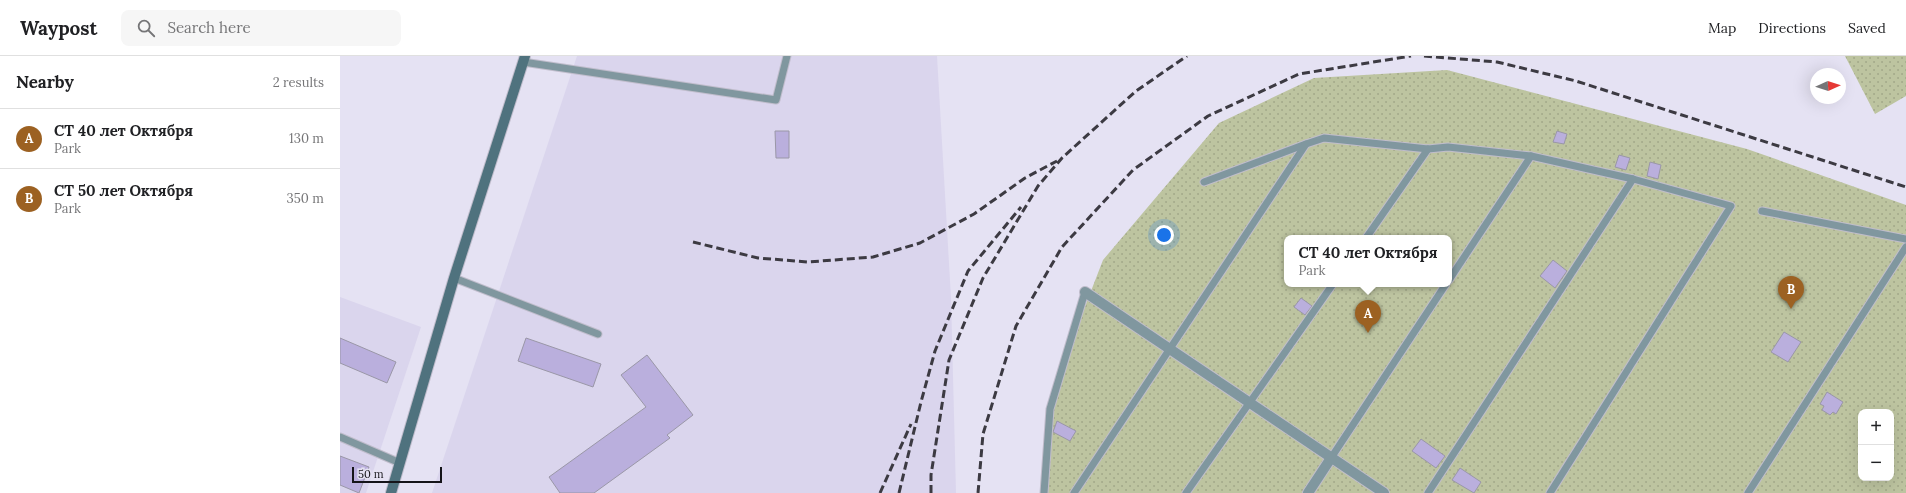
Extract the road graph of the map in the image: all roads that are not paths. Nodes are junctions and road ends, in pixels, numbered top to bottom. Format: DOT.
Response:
graph roads {
  1 [pos="787,56"];
  2 [pos="524,59"];
  3 [pos="1306,144"];
  4 [pos="1428,149"];
  5 [pos="1531,156"];
  6 [pos="1633,179"];
  7 [pos="1204,182"];
  8 [pos="1762,211"];
  9 [pos="1368,235"];
  10 [pos="1906,239"];
  11 [pos="1906,247"];
  12 [pos="1452,275"];
  13 [pos="454,278"];
  14 [pos="1331,287"];
  15 [pos="1444,287"];
  16 [pos="1085,292"];
  17 [pos="598,334"];
  18 [pos="1170,349"];
  19 [pos="1250,403"];
  20 [pos="340,437"];
  21 [pos="1331,458"];
  22 [pos="400,463"];
  23 [pos="391,493"];
  24 [pos="1044,493"];
  25 [pos="1074,493"];
  26 [pos="1186,493"];
  27 [pos="1308,493"];
  28 [pos="1384,493"];
  29 [pos="1428,493"];
  30 [pos="1550,493"];
  31 [pos="1748,493"];
  1 -- 2 [label="lane"];
  2 -- 13 [label="street"];
  3 -- 4 [label="lane"];
  3 -- 7 [label="lane"];
  3 -- 18 [label="lane"];
  4 -- 5 [label="lane"];
  4 -- 9 [label="lane"];
  5 -- 6 [label="lane"];
  5 -- 12 [label="lane"];
  6 -- 29 [label="lane"];
  6 -- 30 [label="lane"];
  8 -- 10 [label="lane"];
  11 -- 31 [label="lane"];
  13 -- 17 [label="lane"];
  13 -- 22 [label="street"];
  14 -- 19 [label="lane"];
  15 -- 21 [label="lane"];
  16 -- 18 [label="street"];
  16 -- 24 [label="lane"];
  18 -- 19 [label="street"];
  18 -- 25 [label="lane"];
  19 -- 21 [label="street"];
  19 -- 26 [label="lane"];
  20 -- 22 [label="lane"];
  21 -- 27 [label="street"];
  21 -- 28 [label="street"];
  22 -- 23 [label="street"];
}
